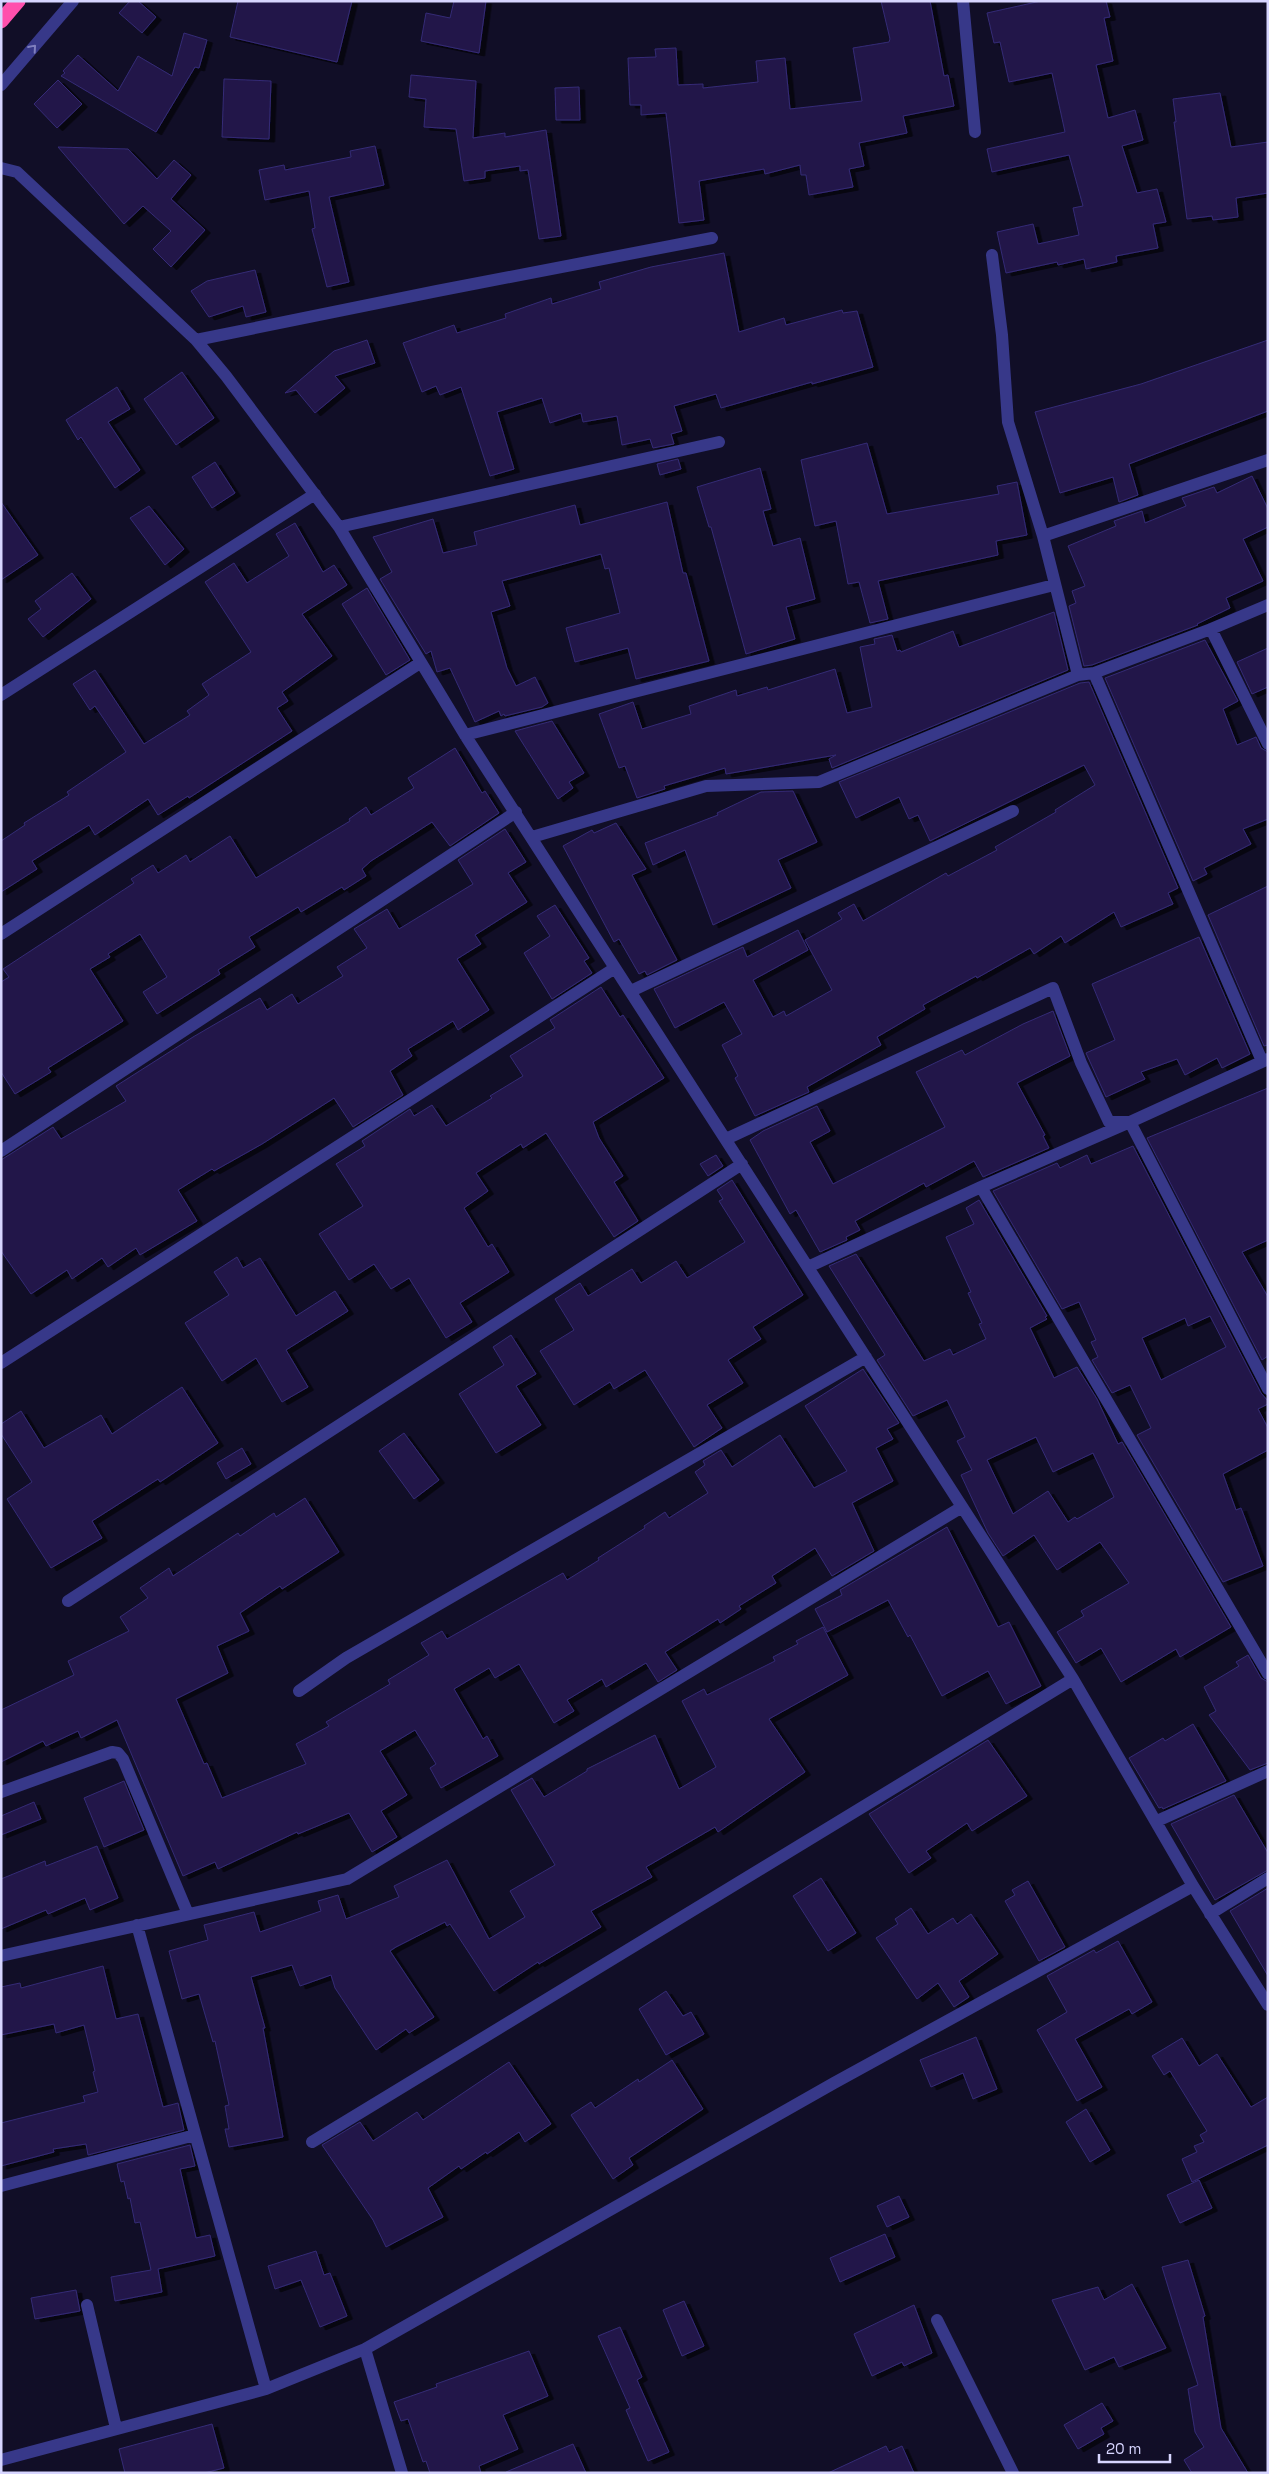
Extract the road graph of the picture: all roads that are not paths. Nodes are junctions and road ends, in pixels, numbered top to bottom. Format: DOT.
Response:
graph roads {
  1 [pos="18,1"];
  2 [pos="73,1"];
  3 [pos="963,1"];
  4 [pos="1,21"];
  5 [pos="1,85"];
  6 [pos="975,132"];
  7 [pos="1,168"];
  8 [pos="712,238"];
  9 [pos="992,255"];
  10 [pos="196,340"];
  11 [pos="719,442"];
  12 [pos="1268,460"];
  13 [pos="315,494"];
  14 [pos="339,527"];
  15 [pos="1043,536"];
  16 [pos="1054,585"];
  17 [pos="1268,605"];
  18 [pos="1211,629"];
  19 [pos="420,663"];
  20 [pos="1094,673"];
  21 [pos="1078,675"];
  22 [pos="1,695"];
  23 [pos="464,735"];
  24 [pos="1268,744"];
  25 [pos="516,812"];
  26 [pos="1013,812"];
  27 [pos="532,837"];
  28 [pos="1,934"];
  29 [pos="616,968"];
  30 [pos="631,991"];
  31 [pos="1265,1060"];
  32 [pos="1130,1122"];
  33 [pos="726,1139"];
  34 [pos="1,1151"];
  35 [pos="742,1164"];
  36 [pos="981,1187"];
  37 [pos="808,1267"];
  38 [pos="866,1358"];
  39 [pos="1,1363"];
  40 [pos="1268,1389"];
  41 [pos="962,1507"];
  42 [pos="68,1601"];
  43 [pos="1268,1674"];
  44 [pos="1073,1679"];
  45 [pos="300,1691"];
  46 [pos="1268,1771"];
  47 [pos="1,1792"];
  48 [pos="1157,1822"];
  49 [pos="1268,1878"];
  50 [pos="1193,1886"];
  51 [pos="188,1914"];
  52 [pos="1210,1914"];
  53 [pos="137,1925"];
  54 [pos="1,1956"];
  55 [pos="1268,2005"];
  56 [pos="194,2135"];
  57 [pos="312,2142"];
  58 [pos="1,2186"];
  59 [pos="87,2305"];
  60 [pos="937,2320"];
  61 [pos="364,2349"];
  62 [pos="266,2389"];
  63 [pos="116,2428"];
  64 [pos="1,2460"];
  65 [pos="402,2473"];
  66 [pos="1013,2473"];
  1 -- 4 [label="highway"];
  5 -- 2 [label="street, one-way"];
  3 -- 6 [label="street"];
  7 -- 10 [label="street"];
  8 -- 10 [label="street"];
  9 -- 15 [label="street"];
  10 -- 13 [label="street"];
  11 -- 14 [label="street"];
  12 -- 15 [label="street"];
  13 -- 14 [label="street"];
  13 -- 22 [label="street"];
  14 -- 19 [label="street"];
  15 -- 16 [label="street"];
  16 -- 21 [label="street"];
  16 -- 23 [label="street"];
  17 -- 18 [label="street"];
  18 -- 20 [label="street"];
  18 -- 24 [label="street"];
  19 -- 23 [label="street"];
  19 -- 28 [label="street"];
  20 -- 21 [label="street"];
  20 -- 31 [label="street"];
  21 -- 27 [label="street"];
  23 -- 25 [label="street"];
  25 -- 27 [label="street"];
  25 -- 34 [label="street"];
  26 -- 30 [label="street"];
  27 -- 29 [label="street"];
  29 -- 30 [label="street"];
  29 -- 39 [label="street"];
  30 -- 33 [label="street"];
  31 -- 32 [label="street"];
  32 -- 33 [label="street"];
  32 -- 36 [label="street"];
  32 -- 40 [label="street"];
  33 -- 35 [label="street"];
  35 -- 37 [label="street"];
  35 -- 42 [label="street"];
  36 -- 37 [label="street"];
  36 -- 43 [label="street"];
  37 -- 38 [label="street"];
  38 -- 41 [label="street"];
  38 -- 45 [label="street"];
  41 -- 44 [label="street"];
  41 -- 51 [label="street"];
  44 -- 48 [label="street"];
  44 -- 57 [label="street"];
  46 -- 48 [label="street"];
  47 -- 51 [label="street"];
  48 -- 50 [label="street"];
  49 -- 52 [label="street"];
  50 -- 52 [label="street"];
  50 -- 61 [label="street"];
  51 -- 53 [label="street"];
  52 -- 55 [label="street"];
  53 -- 54 [label="street"];
  53 -- 56 [label="street"];
  56 -- 58 [label="street"];
  56 -- 62 [label="street"];
  59 -- 63 [label="street"];
  60 -- 66 [label="street"];
  61 -- 62 [label="street"];
  61 -- 65 [label="street"];
  62 -- 63 [label="street"];
  63 -- 64 [label="street"];
}
